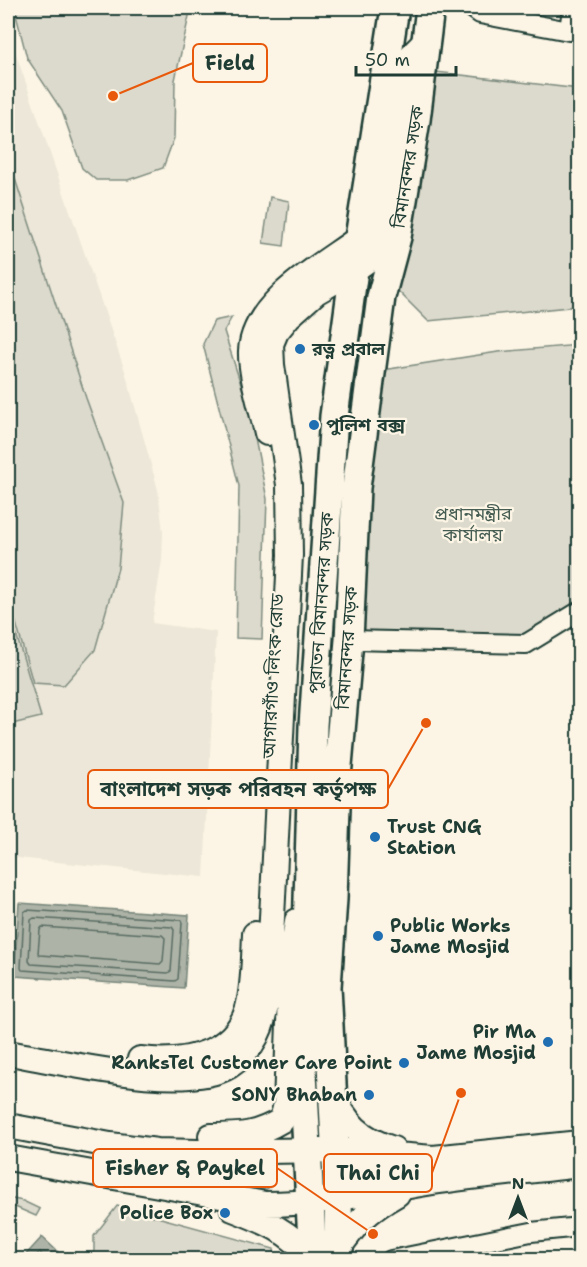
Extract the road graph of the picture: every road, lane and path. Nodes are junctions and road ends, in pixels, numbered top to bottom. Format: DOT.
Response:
graph roads {
  1 [pos="395,8"];
  2 [pos="430,8"];
  3 [pos="472,8"];
  4 [pos="572,8"];
  5 [pos="426,41"];
  6 [pos="359,238"];
  7 [pos="352,282"];
  8 [pos="381,297"];
  9 [pos="343,350"];
  10 [pos="373,354"];
  11 [pos="579,611"];
  12 [pos="349,640"];
  13 [pos="308,853"];
  14 [pos="8,1040"];
  15 [pos="8,1053"];
  16 [pos="331,1093"];
  17 [pos="8,1126"];
  18 [pos="36,1131"];
  19 [pos="579,1143"];
  20 [pos="307,1150"];
  21 [pos="335,1150"];
  22 [pos="8,1158"];
  23 [pos="433,1158"];
  24 [pos="576,1170"];
  25 [pos="433,1182"];
  26 [pos="184,1190"];
  27 [pos="338,1199"];
  28 [pos="310,1202"];
  29 [pos="579,1227"];
  30 [pos="338,1254"];
  31 [pos="313,1259"];
  32 [pos="391,1260"];
  1 -- 6 [label="highway, পুরাতন বিমানবন্দর সড়ক"];
  2 -- 5 [label="highway, বিমানবন্দর সড়ক"];
  3 -- 4 [label="street"];
  5 -- 7 [label="main road, বিমানবন্দর সড়ক"];
  5 -- 8 [label="highway, বিমানবন্দর সড়ক"];
  6 -- 7 [label="highway, পুরাতন বিমানবন্দর সড়ক"];
  6 -- 14 [label="main road, আগারগাঁও লিংক রোড"];
  7 -- 8 [label="highway"];
  7 -- 9 [label="highway, পুরাতন বিমানবন্দর সড়ক"];
  7 -- 15 [label="main road, আগারগাঁও লিংক রোড"];
  8 -- 10 [label="highway, বিমানবন্দর সড়ক"];
  9 -- 10 [label="highway"];
  9 -- 13 [label="highway, পুরাতন বিমানবন্দর সড়ক"];
  10 -- 12 [label="highway, বিমানবন্দর সড়ক"];
  11 -- 12 [label="street"];
  12 -- 16 [label="highway, বিমানবন্দর সড়ক"];
  13 -- 18 [label="main road"];
  13 -- 20 [label="highway, পুরাতন বিমানবন্দর সড়ক"];
  16 -- 21 [label="highway, বিমানবন্দর সড়ক"];
  16 -- 23 [label="main road"];
  17 -- 18 [label="main road"];
  18 -- 20 [label="main road"];
  19 -- 23 [label="main road"];
  20 -- 21 [label="main road"];
  20 -- 28 [label="highway, পুরাতন বিমানবন্দর সড়ক"];
  21 -- 23 [label="main road"];
  21 -- 27 [label="highway, বিমানবন্দর সড়ক"];
  22 -- 26 [label="main road"];
  24 -- 25 [label="main road"];
  25 -- 27 [label="main road"];
  25 -- 30 [label="main road"];
  26 -- 28 [label="main road"];
  26 -- 31 [label="main road"];
  27 -- 28 [label="main road"];
  27 -- 30 [label="highway, বিমানবন্দর সড়ক"];
  28 -- 31 [label="highway"];
  29 -- 32 [label="street"];
}
